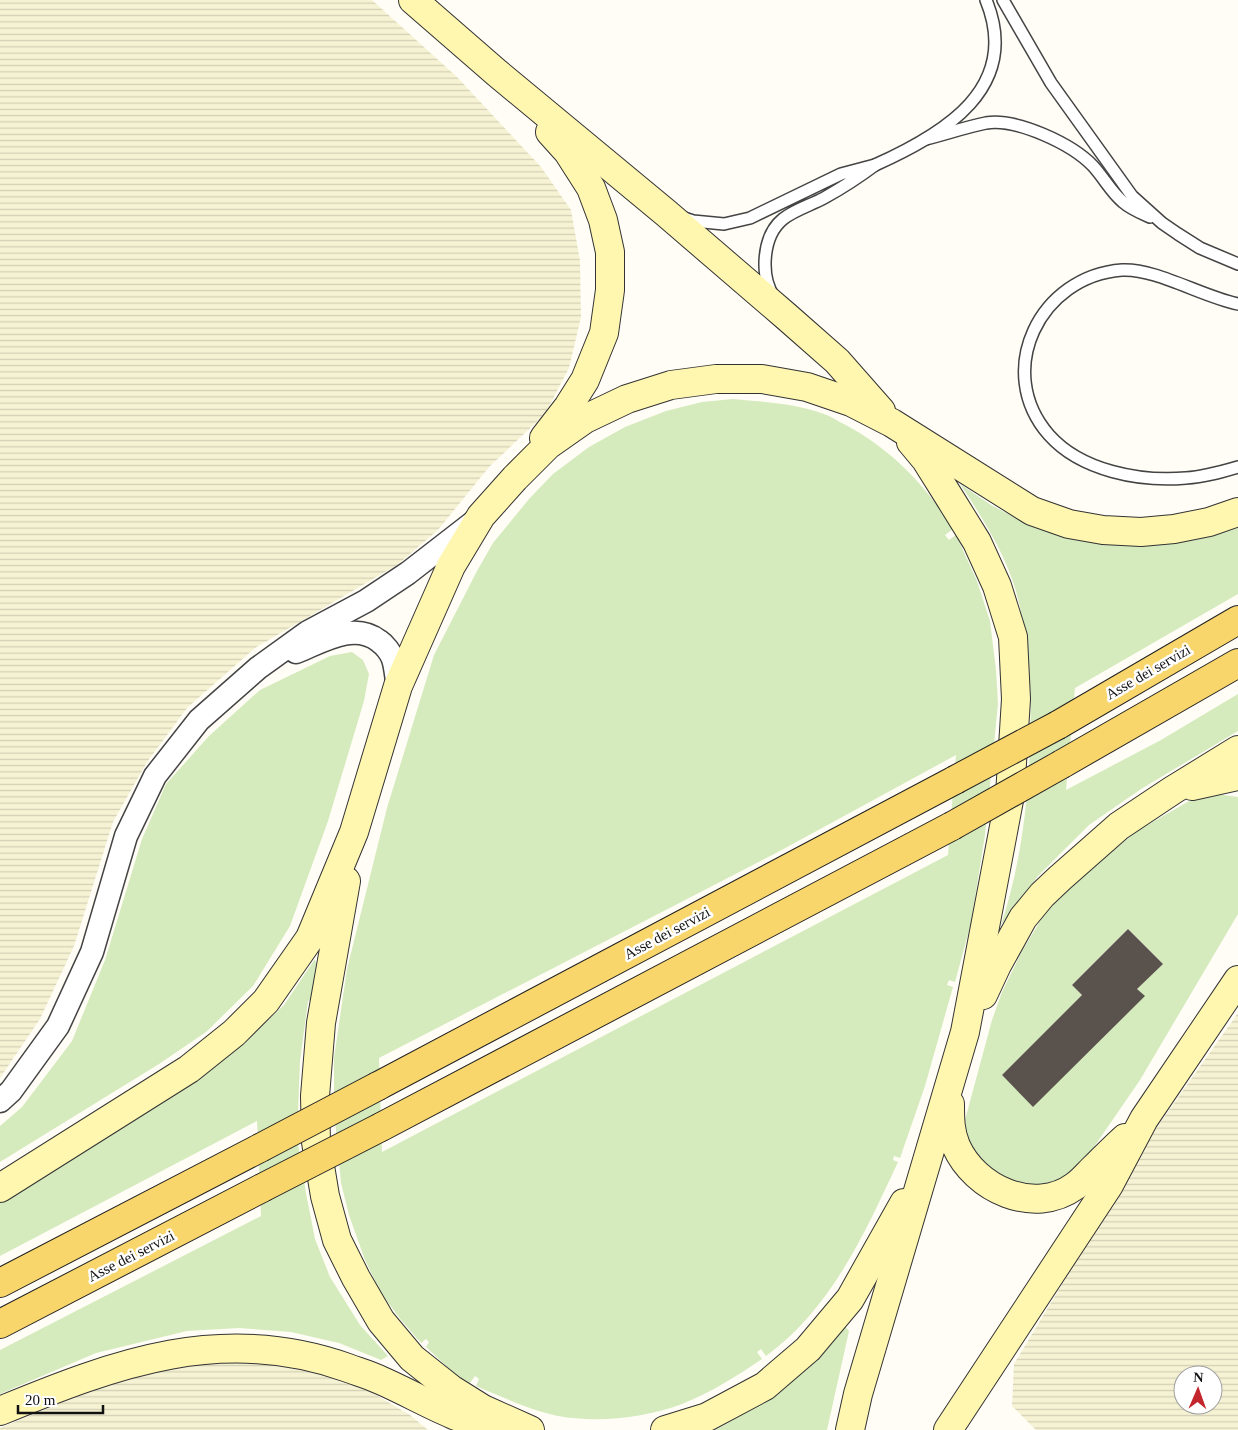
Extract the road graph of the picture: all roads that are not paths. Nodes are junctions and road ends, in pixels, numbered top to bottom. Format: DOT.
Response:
graph roads {
  1 [pos="413,0"];
  2 [pos="986,0"];
  3 [pos="1003,0"];
  4 [pos="496,73"];
  5 [pos="926,139"];
  6 [pos="875,165"];
  7 [pos="666,212"];
  8 [pos="1162,223"];
  9 [pos="1238,264"];
  10 [pos="1238,304"];
  11 [pos="787,317"];
  12 [pos="896,426"];
  13 [pos="1238,468"];
  14 [pos="515,478"];
  15 [pos="1238,512"];
  16 [pos="481,516"];
  17 [pos="1238,620"];
  18 [pos="1238,663"];
  19 [pos="258,668"];
  20 [pos="398,686"];
  21 [pos="1238,750"];
  22 [pos="1234,779"];
  23 [pos="1173,790"];
  24 [pos="354,832"];
  25 [pos="1238,969"];
  26 [pos="1238,980"];
  27 [pos="1218,1009"];
  28 [pos="965,1032"];
  29 [pos="949,1090"];
  30 [pos="0,1101"];
  31 [pos="1144,1119"];
  32 [pos="928,1160"];
  33 [pos="0,1188"];
  34 [pos="0,1283"];
  35 [pos="0,1324"];
  36 [pos="412,1358"];
  37 [pos="0,1411"];
  38 [pos="455,1422"];
  39 [pos="697,1423"];
  40 [pos="508,1430"];
  41 [pos="530,1430"];
  42 [pos="666,1430"];
  43 [pos="850,1430"];
  44 [pos="948,1430"];
  1 -- 4 [label="main road"];
  2 -- 5 [label="lane"];
  3 -- 8 [label="lane"];
  4 -- 7 [label="main road"];
  4 -- 14 [label="main road"];
  5 -- 6 [label="lane"];
  5 -- 8 [label="lane"];
  6 -- 7 [label="lane"];
  6 -- 11 [label="lane"];
  7 -- 11 [label="main road"];
  8 -- 9 [label="lane"];
  10 -- 13 [label="lane"];
  11 -- 12 [label="main road"];
  12 -- 14 [label="main road"];
  12 -- 15 [label="main road"];
  12 -- 28 [label="main road"];
  14 -- 16 [label="main road"];
  16 -- 19 [label="street"];
  16 -- 20 [label="main road"];
  17 -- 34 [label="main road, Asse dei servizi, bridge"];
  18 -- 35 [label="main road, Asse dei servizi, bridge"];
  19 -- 20 [label="street"];
  19 -- 30 [label="street"];
  20 -- 24 [label="main road"];
  21 -- 23 [label="main road"];
  22 -- 23 [label="main road"];
  23 -- 28 [label="main road"];
  24 -- 33 [label="main road"];
  24 -- 36 [label="main road"];
  25 -- 27 [label="main road"];
  26 -- 27 [label="main road"];
  27 -- 31 [label="main road"];
  28 -- 29 [label="main road"];
  29 -- 31 [label="main road"];
  29 -- 32 [label="main road"];
  31 -- 44 [label="main road"];
  32 -- 39 [label="main road"];
  32 -- 43 [label="main road"];
  36 -- 38 [label="street"];
  36 -- 41 [label="main road"];
  37 -- 38 [label="main road"];
  38 -- 40 [label="main road"];
  39 -- 42 [label="main road"];
}
